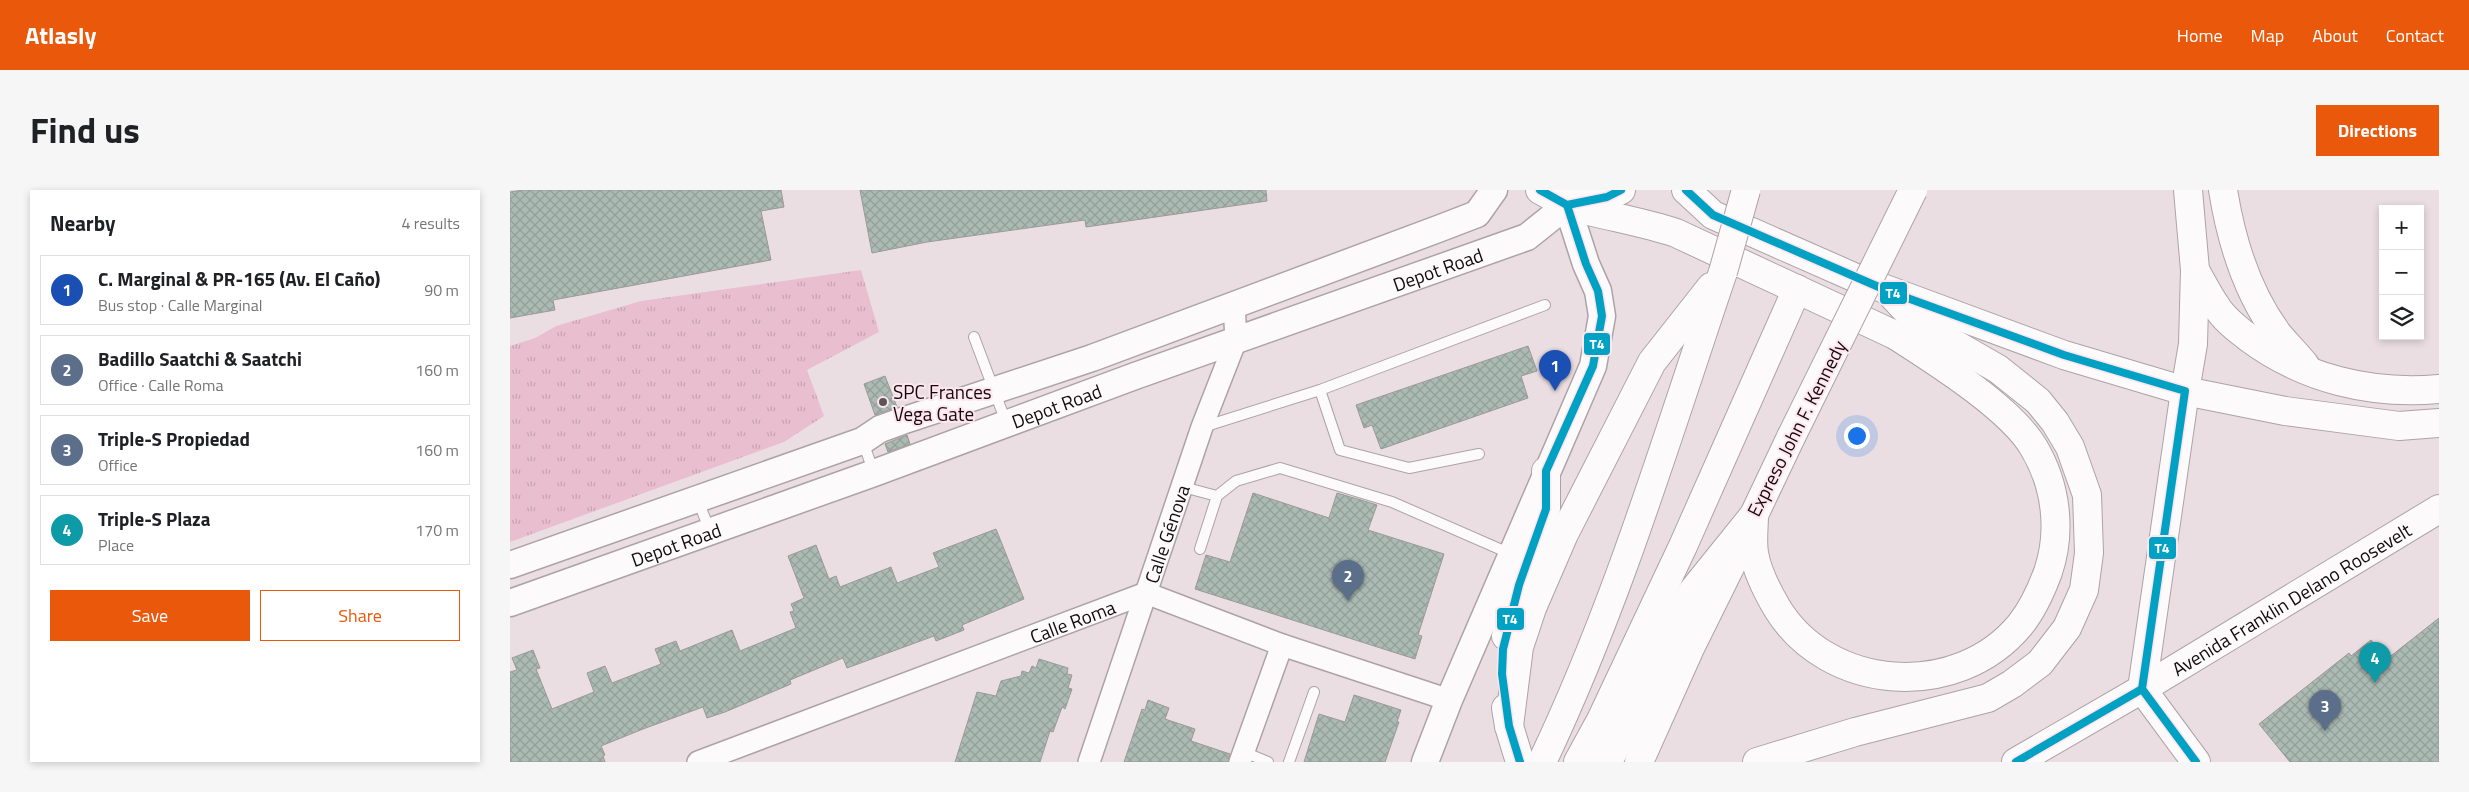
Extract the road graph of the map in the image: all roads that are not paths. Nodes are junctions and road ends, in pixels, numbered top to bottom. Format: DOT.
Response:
graph roads {
  1 [pos="1494,190"];
  2 [pos="1540,190"];
  3 [pos="1621,190"];
  4 [pos="1686,190"];
  5 [pos="1702,190"];
  6 [pos="1746,190"];
  7 [pos="1914,190"];
  8 [pos="2188,190"];
  9 [pos="2223,190"];
  10 [pos="1567,205"];
  11 [pos="1712,215"];
  12 [pos="2195,270"];
  13 [pos="1723,272"];
  14 [pos="1797,289"];
  15 [pos="1888,291"];
  16 [pos="1234,304"];
  17 [pos="1545,305"];
  18 [pos="974,337"];
  19 [pos="1236,340"];
  20 [pos="2312,373"];
  21 [pos="993,389"];
  22 [pos="2439,389"];
  23 [pos="1320,390"];
  24 [pos="2185,391"];
  25 [pos="2439,423"];
  26 [pos="1007,424"];
  27 [pos="1202,427"];
  28 [pos="862,441"];
  29 [pos="1479,454"];
  30 [pos="1546,471"];
  31 [pos="874,473"];
  32 [pos="1183,487"];
  33 [pos="1218,496"];
  34 [pos="697,497"];
  35 [pos="2439,509"];
  36 [pos="1754,515"];
  37 [pos="710,532"];
  38 [pos="1200,549"];
  39 [pos="1511,554"];
  40 [pos="510,565"];
  41 [pos="1146,593"];
  42 [pos="510,604"];
  43 [pos="1282,645"];
  44 [pos="2142,689"];
  45 [pos="1314,692"];
  46 [pos="1449,700"];
  47 [pos="1509,726"];
  48 [pos="1612,726"];
  49 [pos="1855,732"];
  50 [pos="1644,753"];
  51 [pos="1242,757"];
  52 [pos="698,762"];
  53 [pos="1089,762"];
  54 [pos="1268,762"];
  55 [pos="1289,762"];
  56 [pos="1425,762"];
  57 [pos="1520,762"];
  58 [pos="1542,762"];
  59 [pos="1578,762"];
  60 [pos="1608,762"];
  61 [pos="1757,762"];
  62 [pos="1792,762"];
  63 [pos="2016,762"];
  64 [pos="2196,762"];
  1 -- 16 [label="street, Depot Road"];
  2 -- 10 [label="main road"];
  3 -- 10 [label="main road"];
  4 -- 11 [label="main road"];
  5 -- 11 [label="street"];
  6 -- 13 [label="main road, bridge"];
  7 -- 36 [label="main road, Expreso John F. Kennedy, bridge"];
  8 -- 12 [label="main road"];
  9 -- 20 [label="main road"];
  10 -- 14 [label="main road"];
  10 -- 19 [label="street, Depot Road"];
  10 -- 30 [label="street"];
  11 -- 15 [label="main road"];
  12 -- 20 [label="main road"];
  12 -- 24 [label="main road"];
  13 -- 47 [label="main road"];
  13 -- 58 [label="main road"];
  14 -- 36 [label="main road"];
  14 -- 48 [label="main road"];
  15 -- 24 [label="main road"];
  15 -- 49 [label="main road"];
  16 -- 19 [label="street, Calle Génova"];
  16 -- 21 [label="street, Depot Road"];
  17 -- 23 [label="lane"];
  18 -- 21 [label="lane"];
  19 -- 26 [label="street, Depot Road"];
  19 -- 27 [label="street, Calle Génova"];
  20 -- 22 [label="main road"];
  21 -- 26 [label="lane"];
  21 -- 28 [label="street, Depot Road"];
  23 -- 27 [label="lane"];
  23 -- 29 [label="lane"];
  24 -- 25 [label="main road"];
  24 -- 44 [label="main road"];
  26 -- 31 [label="street, Depot Road"];
  27 -- 32 [label="street, Calle Génova"];
  28 -- 31 [label="lane"];
  28 -- 34 [label="street, Depot Road"];
  30 -- 39 [label="street"];
  30 -- 47 [label="main road"];
  31 -- 37 [label="street, Depot Road"];
  32 -- 33 [label="lane"];
  32 -- 41 [label="street, Calle Génova"];
  33 -- 38 [label="lane"];
  33 -- 39 [label="lane"];
  34 -- 37 [label="lane"];
  34 -- 40 [label="street, Depot Road"];
  35 -- 44 [label="main road, Avenida Franklin Delano Roosevelt"];
  36 -- 48 [label="main road, Expreso John F. Kennedy"];
  36 -- 50 [label="main road"];
  37 -- 42 [label="street, Depot Road"];
  39 -- 46 [label="street"];
  41 -- 43 [label="street"];
  41 -- 52 [label="street, Calle Roma"];
  41 -- 53 [label="street, Calle Génova"];
  43 -- 46 [label="street"];
  43 -- 51 [label="street"];
  44 -- 63 [label="main road, Avenida Franklin Delano Roosevelt"];
  44 -- 64 [label="main road"];
  45 -- 55 [label="lane"];
  46 -- 56 [label="street"];
  47 -- 57 [label="main road"];
  48 -- 59 [label="main road"];
  48 -- 60 [label="main road, Expreso John F. Kennedy"];
  49 -- 61 [label="main road"];
  49 -- 62 [label="main road"];
  51 -- 54 [label="lane"];
}
